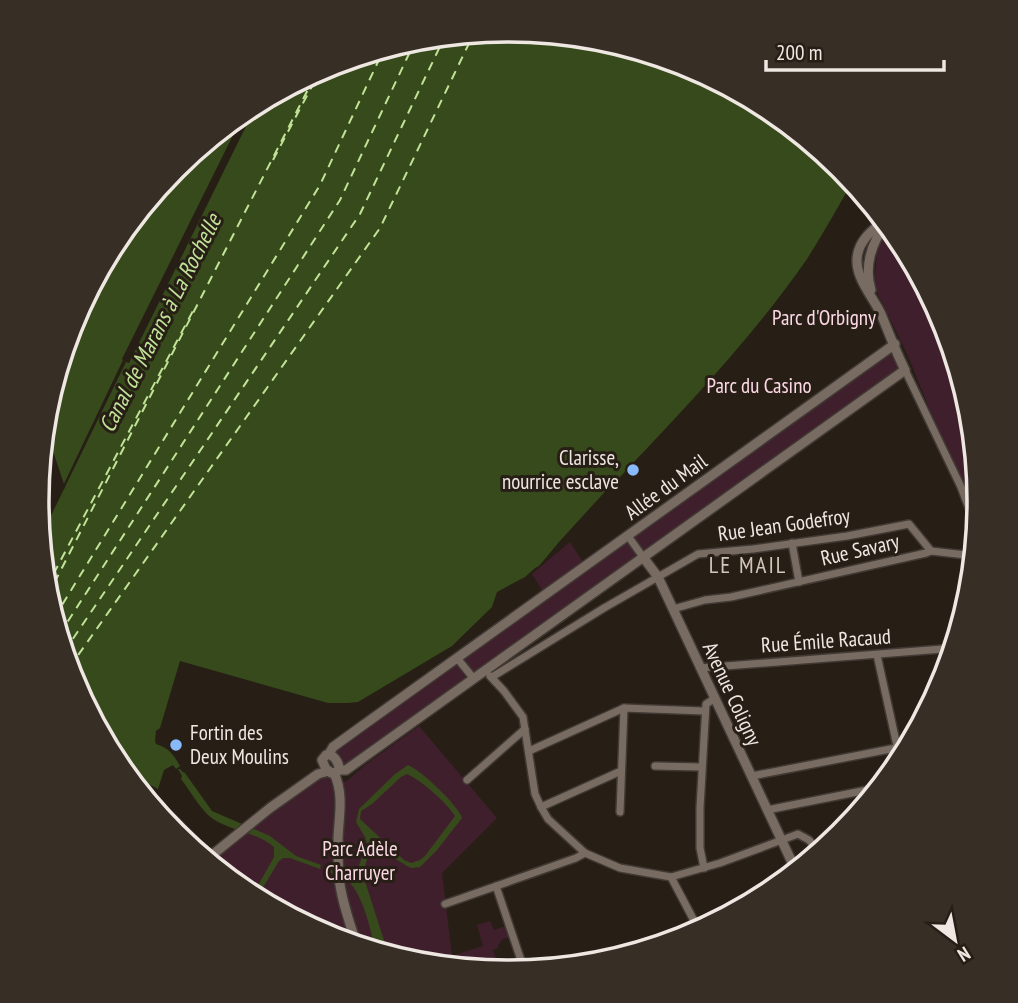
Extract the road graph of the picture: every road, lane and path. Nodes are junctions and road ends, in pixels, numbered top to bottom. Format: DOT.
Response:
graph roads {
  1 [pos="880,231"];
  2 [pos="895,345"];
  3 [pos="905,370"];
  4 [pos="968,506"];
  5 [pos="628,536"];
  6 [pos="792,543"];
  7 [pos="931,551"];
  8 [pos="966,555"];
  9 [pos="643,557"];
  10 [pos="658,577"];
  11 [pos="799,582"];
  12 [pos="673,609"];
  13 [pos="944,649"];
  14 [pos="877,655"];
  15 [pos="457,658"];
  16 [pos="700,668"];
  17 [pos="488,674"];
  18 [pos="474,679"];
  19 [pos="714,699"];
  20 [pos="624,708"];
  21 [pos="704,711"];
  22 [pos="525,729"];
  23 [pos="896,748"];
  24 [pos="529,751"];
  25 [pos="654,766"];
  26 [pos="701,767"];
  27 [pos="334,771"];
  28 [pos="621,771"];
  29 [pos="752,776"];
  30 [pos="467,779"];
  31 [pos="866,790"];
  32 [pos="541,807"];
  33 [pos="767,810"];
  34 [pos="620,812"];
  35 [pos="781,840"];
  36 [pos="813,846"];
  37 [pos="585,853"];
  38 [pos="214,854"];
  39 [pos="792,863"];
  40 [pos="704,868"];
  41 [pos="671,877"];
  42 [pos="496,886"];
  43 [pos="445,904"];
  44 [pos="695,922"];
  45 [pos="354,934"];
  46 [pos="521,961"];
  1 -- 2 [label="street"];
  2 -- 3 [label="street"];
  2 -- 5 [label="street, Allée du Mail"];
  3 -- 4 [label="street"];
  3 -- 9 [label="street, Allée du Mail"];
  5 -- 9 [label="street, Avenue Coligny"];
  5 -- 15 [label="street, Allée du Mail"];
  6 -- 7 [label="street, Rue Jean Godefroy"];
  6 -- 10 [label="street, Rue Jean Godefroy"];
  6 -- 11 [label="street"];
  7 -- 8 [label="street"];
  7 -- 11 [label="street, Rue Savary"];
  9 -- 10 [label="street, Avenue Coligny"];
  9 -- 17 [label="street, Allée du Mail"];
  10 -- 12 [label="street, Avenue Coligny"];
  10 -- 17 [label="street, Rue Jean Godefroy"];
  11 -- 12 [label="street, Rue Savary"];
  12 -- 16 [label="street, Avenue Coligny"];
  13 -- 14 [label="street, Rue Émile Racaud"];
  14 -- 16 [label="street, Rue Émile Racaud"];
  14 -- 23 [label="street"];
  15 -- 18 [label="street"];
  15 -- 27 [label="street, Allée du Mail"];
  16 -- 19 [label="street, Avenue Coligny"];
  17 -- 18 [label="street, Allée du Mail"];
  17 -- 22 [label="street"];
  18 -- 27 [label="street, Allée du Mail"];
  19 -- 21 [label="street"];
  19 -- 29 [label="street, Avenue Coligny"];
  20 -- 21 [label="street"];
  20 -- 24 [label="street"];
  20 -- 28 [label="street"];
  21 -- 26 [label="street"];
  22 -- 24 [label="street"];
  22 -- 30 [label="street"];
  23 -- 29 [label="street"];
  24 -- 32 [label="street"];
  25 -- 26 [label="street"];
  26 -- 40 [label="street"];
  27 -- 38 [label="street, Allée du Mail"];
  27 -- 45 [label="street"];
  28 -- 32 [label="street"];
  28 -- 34 [label="street"];
  29 -- 33 [label="street, Avenue Coligny"];
  31 -- 33 [label="street"];
  32 -- 37 [label="street"];
  33 -- 35 [label="street, Avenue Coligny"];
  35 -- 36 [label="street"];
  35 -- 39 [label="street, Avenue Coligny"];
  35 -- 40 [label="street"];
  37 -- 41 [label="street"];
  37 -- 42 [label="street"];
  40 -- 41 [label="street"];
  41 -- 44 [label="street"];
  42 -- 43 [label="street"];
  42 -- 46 [label="street"];
}
